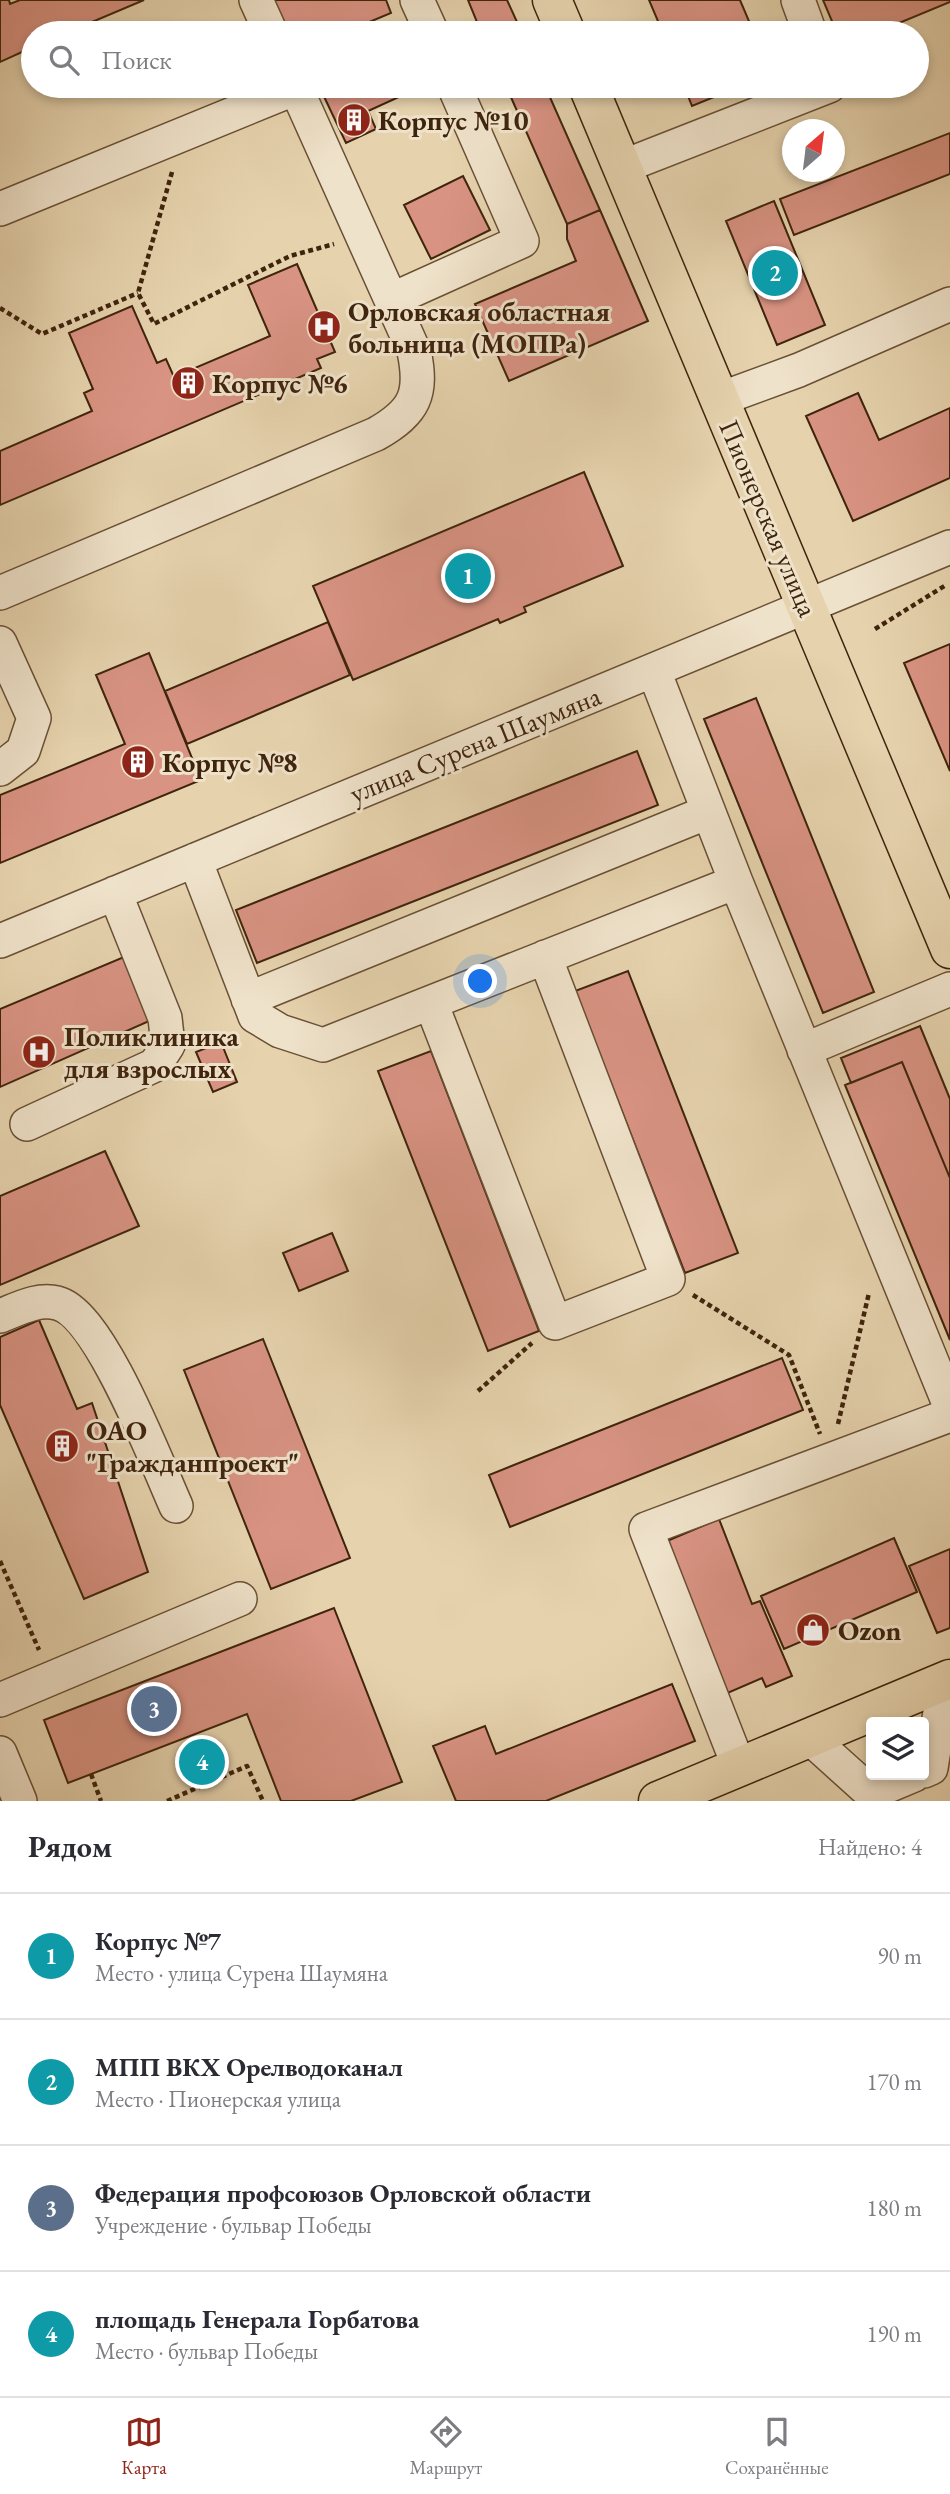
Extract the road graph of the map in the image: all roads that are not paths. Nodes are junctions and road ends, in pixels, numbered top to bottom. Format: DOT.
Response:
graph roads {
  1 [pos="256,0"];
  2 [pos="417,0"];
  3 [pos="552,0"];
  4 [pos="798,0"];
  5 [pos="266,21"];
  6 [pos="427,21"];
  7 [pos="561,21"];
  8 [pos="806,21"];
  9 [pos="270,98"];
  10 [pos="301,98"];
  11 [pos="459,98"];
  12 [pos="593,98"];
  13 [pos="799,98"];
  14 [pos="622,167"];
  15 [pos="0,209"];
  16 [pos="391,300"];
  17 [pos="950,304"];
  18 [pos="719,399"];
  19 [pos="950,547"];
  20 [pos="0,593"];
  21 [pos="807,608"];
  22 [pos="0,643"];
  23 [pos="654,671"];
  24 [pos="0,768"];
  25 [pos="708,812"];
  26 [pos="195,860"];
  27 [pos="736,882"];
  28 [pos="115,893"];
  29 [pos="947,934"];
  30 [pos="0,941"];
  31 [pos="545,957"];
  32 [pos="950,989"];
  33 [pos="248,999"];
  34 [pos="431,1003"];
  35 [pos="804,1050"];
  36 [pos="27,1125"];
  37 [pos="0,1316"];
  38 [pos="950,1406"];
  39 [pos="950,1415"];
  40 [pos="176,1506"];
  41 [pos="240,1600"];
  42 [pos="947,1680"];
  43 [pos="0,1700"];
  44 [pos="810,1738"];
  45 [pos="0,1753"];
  46 [pos="739,1767"];
  47 [pos="929,1769"];
  48 [pos="902,1780"];
  49 [pos="20,1801"];
  50 [pos="658,1801"];
  1 -- 5 [label="street"];
  2 -- 6 [label="street"];
  3 -- 7 [label="main road"];
  4 -- 8 [label="street"];
  9 -- 15 [label="street"];
  10 -- 16 [label="street"];
  11 -- 16 [label="street"];
  12 -- 14 [label="main road, Пионерская улица"];
  13 -- 14 [label="street"];
  14 -- 18 [label="main road, Пионерская улица"];
  16 -- 20 [label="street"];
  17 -- 18 [label="street"];
  18 -- 21 [label="main road, Пионерская улица"];
  19 -- 21 [label="street, улица Сурена Шаумяна"];
  21 -- 23 [label="street, улица Сурена Шаумяна"];
  21 -- 29 [label="main road, Пионерская улица"];
  22 -- 24 [label="street"];
  23 -- 25 [label="street"];
  23 -- 26 [label="street, улица Сурена Шаумяна"];
  25 -- 27 [label="street"];
  25 -- 33 [label="street"];
  26 -- 28 [label="street, улица Сурена Шаумяна"];
  26 -- 33 [label="street"];
  27 -- 31 [label="street"];
  27 -- 35 [label="street"];
  28 -- 30 [label="street, улица Сурена Шаумяна"];
  28 -- 36 [label="street"];
  31 -- 34 [label="street"];
  31 -- 34 [label="street"];
  32 -- 35 [label="street"];
  33 -- 34 [label="street"];
  35 -- 38 [label="street"];
  37 -- 40 [label="street"];
  39 -- 46 [label="street"];
  41 -- 43 [label="street"];
  42 -- 44 [label="main road"];
  42 -- 47 [label="street"];
  44 -- 46 [label="main road"];
  44 -- 48 [label="street"];
  45 -- 49 [label="street"];
  46 -- 50 [label="main road"];
}
